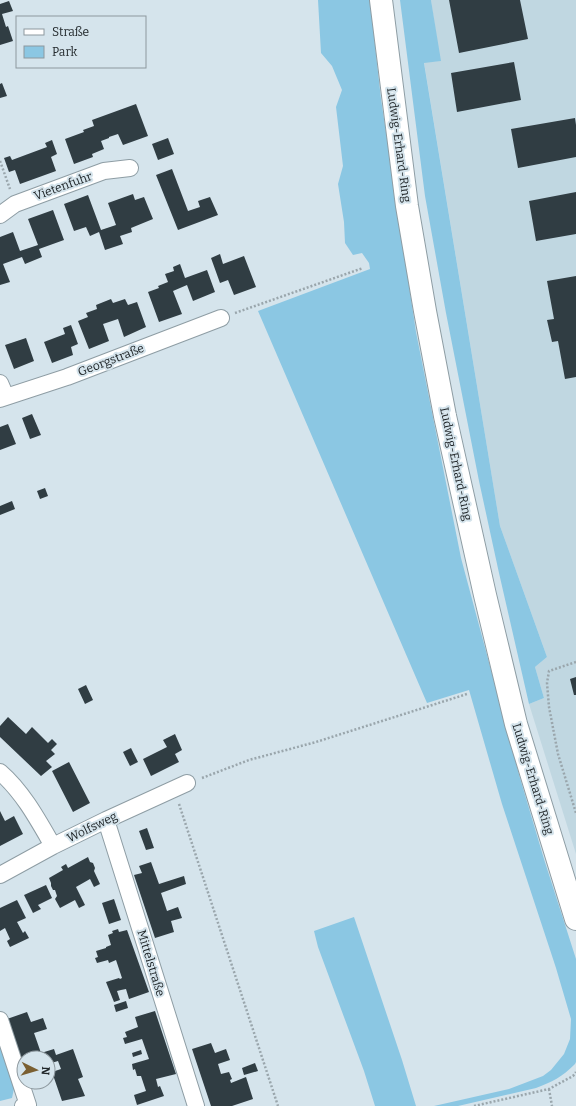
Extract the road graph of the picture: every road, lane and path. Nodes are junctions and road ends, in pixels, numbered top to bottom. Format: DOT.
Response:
graph roads {
  1 [pos="381,0"];
  2 [pos="0,161"];
  3 [pos="130,168"];
  4 [pos="15,204"];
  5 [pos="0,215"];
  6 [pos="363,268"];
  7 [pos="221,318"];
  8 [pos="2,393"];
  9 [pos="576,662"];
  10 [pos="467,694"];
  11 [pos="0,772"];
  12 [pos="180,786"];
  13 [pos="576,813"];
  14 [pos="106,820"];
  15 [pos="53,846"];
  16 [pos="0,875"];
  17 [pos="576,919"];
  18 [pos="0,1020"];
  19 [pos="576,1072"];
  20 [pos="549,1089"];
  21 [pos="23,1106"];
  22 [pos="196,1106"];
  23 [pos="278,1106"];
  24 [pos="474,1106"];
  25 [pos="552,1106"];
  1 -- 17 [label="main road, Ludwig-Erhard-Ring"];
  2 -- 4 [label="path"];
  3 -- 4 [label="street, Vietenfuhr"];
  4 -- 5 [label="street, Vietenfuhr"];
  6 -- 7 [label="path"];
  7 -- 8 [label="street, Georgstraße"];
  9 -- 13 [label="path"];
  10 -- 12 [label="path"];
  11 -- 15 [label="street"];
  12 -- 14 [label="street, Wolfsweg"];
  12 -- 23 [label="path"];
  14 -- 15 [label="street, Wolfsweg"];
  14 -- 22 [label="street, Mittelstraße"];
  15 -- 16 [label="street, Wolfsweg"];
  18 -- 21 [label="street"];
  19 -- 20 [label="path"];
  20 -- 24 [label="path"];
  20 -- 25 [label="path"];
}
